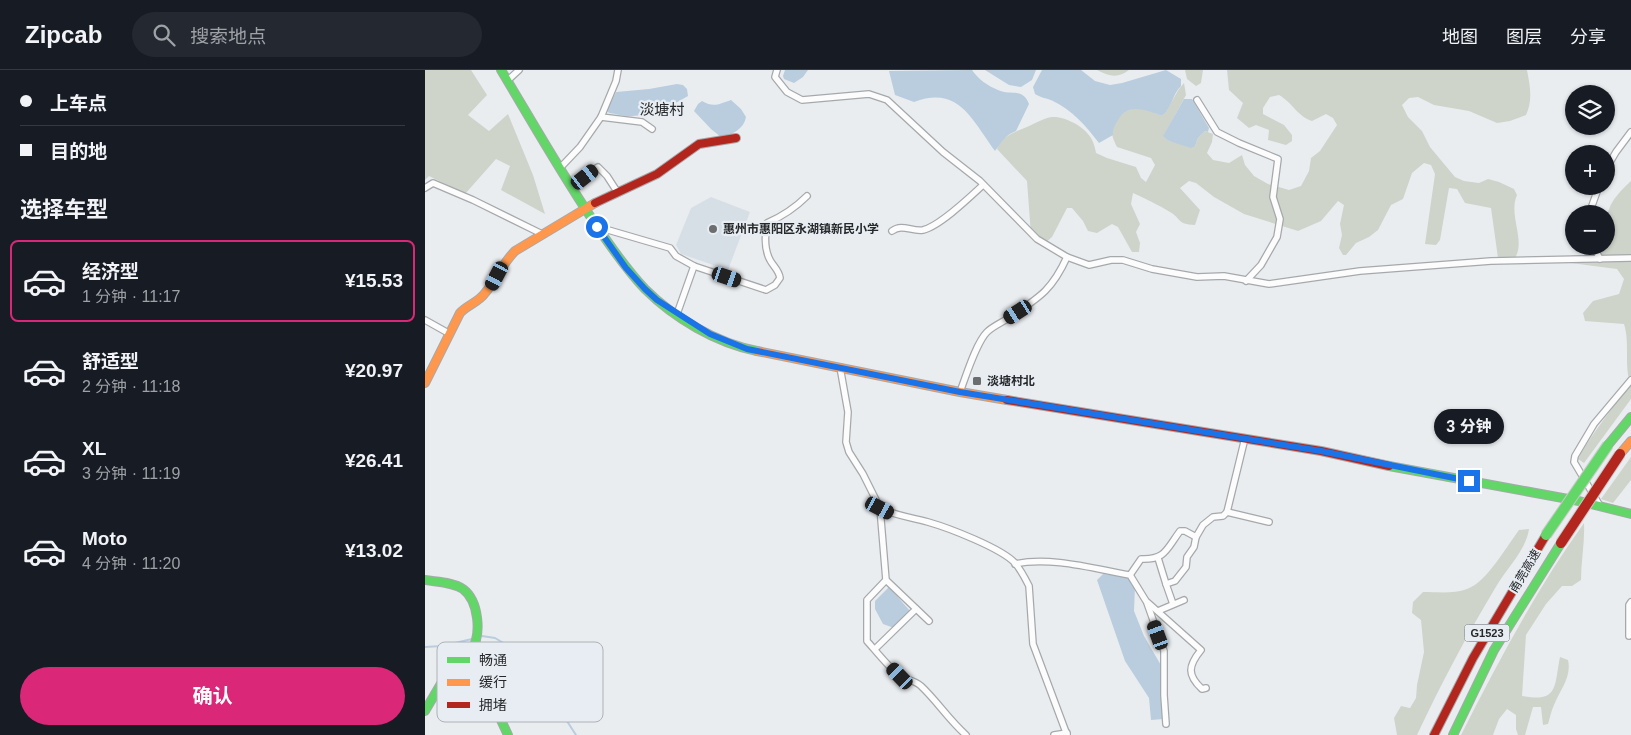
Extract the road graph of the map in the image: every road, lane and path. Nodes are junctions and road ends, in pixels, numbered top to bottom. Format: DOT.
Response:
graph roads {
  1 [pos="501,70"];
  2 [pos="519,70"];
  3 [pos="618,70"];
  4 [pos="777,70"];
  5 [pos="507,81"];
  6 [pos="1197,100"];
  7 [pos="601,117"];
  8 [pos="651,129"];
  9 [pos="1631,132"];
  10 [pos="735,138"];
  11 [pos="1615,154"];
  12 [pos="560,168"];
  13 [pos="983,185"];
  14 [pos="572,187"];
  15 [pos="425,188"];
  16 [pos="618,193"];
  17 [pos="807,196"];
  18 [pos="585,208"];
  19 [pos="597,227"];
  20 [pos="892,231"];
  21 [pos="542,234"];
  22 [pos="1598,255"];
  23 [pos="1067,257"];
  24 [pos="1631,258"];
  25 [pos="1600,259"];
  26 [pos="695,266"];
  27 [pos="1246,280"];
  28 [pos="677,314"];
  29 [pos="425,320"];
  30 [pos="450,334"];
  31 [pos="840,367"];
  32 [pos="1631,380"];
  33 [pos="425,383"];
  34 [pos="960,392"];
  35 [pos="1631,417"];
  36 [pos="1245,438"];
  37 [pos="1631,441"];
  38 [pos="1600,506"];
  39 [pos="880,508"];
  40 [pos="1227,512"];
  41 [pos="1631,514"];
  42 [pos="1269,522"];
  43 [pos="1196,536"];
  44 [pos="1159,558"];
  45 [pos="1015,564"];
  46 [pos="1130,575"];
  47 [pos="425,580"];
  48 [pos="886,580"];
  49 [pos="1166,584"];
  50 [pos="1184,600"];
  51 [pos="1146,601"];
  52 [pos="1631,602"];
  53 [pos="1173,604"];
  54 [pos="916,609"];
  55 [pos="1158,612"];
  56 [pos="1630,612"];
  57 [pos="929,621"];
  58 [pos="1629,636"];
  59 [pos="475,642"];
  60 [pos="875,650"];
  61 [pos="1206,688"];
  62 [pos="437,691"];
  63 [pos="425,710"];
  64 [pos="502,722"];
  65 [pos="1166,724"];
  66 [pos="1067,734"];
  67 [pos="508,735"];
  68 [pos="966,735"];
  69 [pos="1055,735"];
  70 [pos="1433,735"];
  71 [pos="1453,735"];
  1 -- 5 [label="main road"];
  2 -- 5 [label="street"];
  3 -- 7 [label="street"];
  4 -- 13 [label="street"];
  5 -- 12 [label="main road"];
  6 -- 27 [label="street"];
  7 -- 8 [label="street"];
  7 -- 12 [label="street"];
  9 -- 11 [label="street"];
  10 -- 16 [label="main road"];
  12 -- 14 [label="main road"];
  13 -- 20 [label="street"];
  13 -- 23 [label="street"];
  14 -- 16 [label="street"];
  14 -- 18 [label="main road"];
  15 -- 21 [label="street"];
  16 -- 18 [label="main road"];
  17 -- 26 [label="street"];
  18 -- 19 [label="main road"];
  18 -- 21 [label="main road"];
  19 -- 26 [label="street"];
  19 -- 28 [label="main road"];
  21 -- 30 [label="main road"];
  22 -- 25 [label="street"];
  23 -- 27 [label="street"];
  23 -- 34 [label="street"];
  24 -- 25 [label="street"];
  25 -- 27 [label="street"];
  26 -- 28 [label="street"];
  28 -- 31 [label="main road"];
  29 -- 30 [label="street"];
  30 -- 33 [label="main road"];
  31 -- 34 [label="main road"];
  31 -- 39 [label="street"];
  32 -- 38 [label="street"];
  34 -- 36 [label="main road"];
  35 -- 70 [label="main road, 甬莞高速 / G1523, bridge"];
  36 -- 38 [label="main road"];
  36 -- 40 [label="street"];
  37 -- 71 [label="main road, 甬莞高速 / G1523, bridge"];
  38 -- 41 [label="main road"];
  39 -- 45 [label="street"];
  39 -- 48 [label="street"];
  40 -- 42 [label="street"];
  40 -- 43 [label="street"];
  43 -- 44 [label="street"];
  43 -- 49 [label="street"];
  44 -- 46 [label="street"];
  44 -- 49 [label="street"];
  45 -- 46 [label="street"];
  45 -- 66 [label="street"];
  46 -- 51 [label="street"];
  47 -- 59 [label="main road"];
  48 -- 54 [label="street"];
  48 -- 60 [label="street"];
  49 -- 53 [label="street"];
  50 -- 53 [label="street"];
  51 -- 55 [label="street"];
  51 -- 65 [label="street"];
  52 -- 56 [label="street"];
  53 -- 55 [label="street"];
  54 -- 57 [label="street"];
  54 -- 60 [label="street"];
  55 -- 61 [label="street"];
  56 -- 58 [label="street"];
  60 -- 68 [label="street"];
  62 -- 63 [label="main road"];
  64 -- 67 [label="main road"];
  66 -- 69 [label="street"];
}
